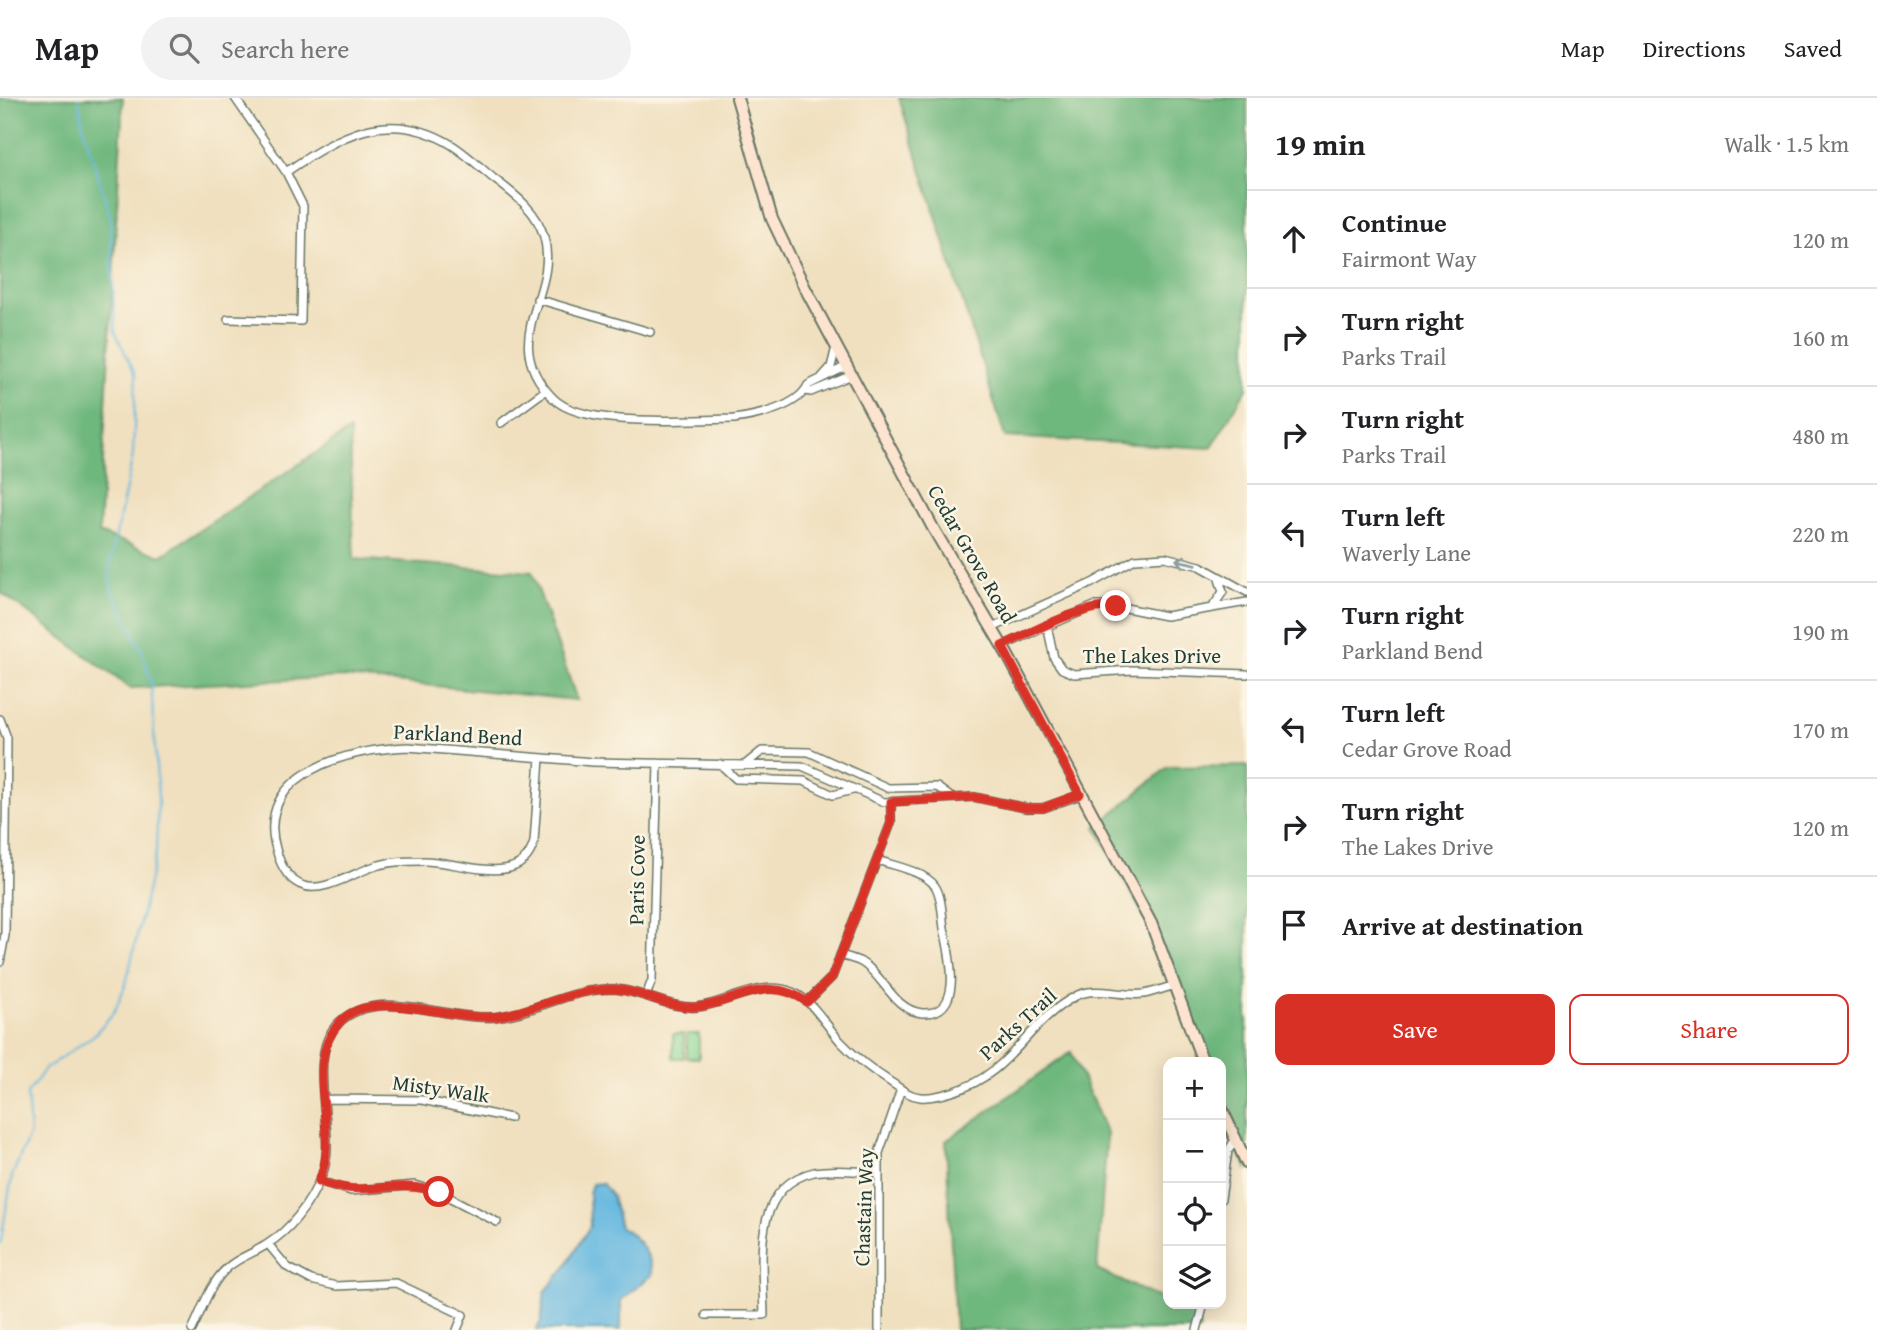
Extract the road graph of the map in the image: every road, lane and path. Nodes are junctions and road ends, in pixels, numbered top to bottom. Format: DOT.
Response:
graph roads {
  1 [pos="235,98"];
  2 [pos="737,98"];
  3 [pos="286,172"];
  4 [pos="537,299"];
  5 [pos="228,319"];
  6 [pos="650,332"];
  7 [pos="836,347"];
  8 [pos="849,371"];
  9 [pos="823,382"];
  10 [pos="547,390"];
  11 [pos="862,394"];
  12 [pos="501,423"];
  13 [pos="1216,576"];
  14 [pos="1247,592"];
  15 [pos="1247,602"];
  16 [pos="1211,607"];
  17 [pos="1047,625"];
  18 [pos="992,628"];
  19 [pos="1002,646"];
  20 [pos="1247,674"];
  21 [pos="0,719"];
  22 [pos="540,758"];
  23 [pos="658,763"];
  24 [pos="720,764"];
  25 [pos="746,764"];
  26 [pos="857,789"];
  27 [pos="1080,794"];
  28 [pos="953,799"];
  29 [pos="891,802"];
  30 [pos="877,860"];
  31 [pos="840,955"];
  32 [pos="0,962"];
  33 [pos="1175,985"];
  34 [pos="646,996"];
  35 [pos="807,1002"];
  36 [pos="1201,1057"];
  37 [pos="901,1089"];
  38 [pos="324,1100"];
  39 [pos="510,1118"];
  40 [pos="1226,1119"];
  41 [pos="1235,1140"];
  42 [pos="1247,1164"];
  43 [pos="879,1172"];
  44 [pos="319,1181"];
  45 [pos="1223,1183"];
  46 [pos="498,1222"];
  47 [pos="268,1244"];
  48 [pos="1203,1309"];
  49 [pos="706,1315"];
  50 [pos="192,1330"];
  51 [pos="457,1330"];
  52 [pos="879,1330"];
  53 [pos="1197,1330"];
  1 -- 3 [label="street"];
  2 -- 7 [label="main road, Cedar Grove Road"];
  3 -- 4 [label="street"];
  3 -- 5 [label="street"];
  4 -- 6 [label="street"];
  4 -- 10 [label="street"];
  7 -- 8 [label="main road, Cedar Grove Road"];
  7 -- 9 [label="street"];
  8 -- 9 [label="street"];
  8 -- 11 [label="main road, Cedar Grove Road"];
  9 -- 10 [label="street"];
  9 -- 11 [label="street"];
  10 -- 12 [label="street"];
  11 -- 18 [label="main road, Cedar Grove Road"];
  13 -- 14 [label="street"];
  13 -- 16 [label="street"];
  13 -- 18 [label="street, one-way"];
  15 -- 16 [label="street, The Lakes Drive"];
  16 -- 17 [label="street, The Lakes Drive"];
  17 -- 19 [label="street, The Lakes Drive"];
  17 -- 20 [label="street, The Lakes Drive"];
  18 -- 19 [label="main road, Cedar Grove Road"];
  19 -- 27 [label="main road, Cedar Grove Road"];
  21 -- 32 [label="street"];
  22 -- 22 [label="street, Parkland Bend"];
  22 -- 23 [label="street, Parkland Bend"];
  23 -- 24 [label="street, Parkland Bend"];
  23 -- 34 [label="street, Paris Cove"];
  24 -- 25 [label="street, Parkland Bend"];
  24 -- 26 [label="street, Parkland Bend"];
  25 -- 26 [label="street, Parkland Bend"];
  25 -- 28 [label="street, Parkland Bend"];
  26 -- 29 [label="street, Parkland Bend"];
  27 -- 28 [label="street, Parkland Bend"];
  27 -- 33 [label="main road, Cedar Grove Road"];
  28 -- 29 [label="street, Parkland Bend"];
  29 -- 30 [label="street"];
  30 -- 31 [label="street"];
  30 -- 31 [label="street"];
  31 -- 35 [label="street"];
  33 -- 36 [label="main road, Cedar Grove Road"];
  33 -- 37 [label="street, Parks Trail"];
  34 -- 35 [label="street, Parks Trail"];
  34 -- 38 [label="street, Parks Trail"];
  35 -- 37 [label="street, Parks Trail"];
  37 -- 43 [label="street, Chastain Way"];
  38 -- 39 [label="street, Misty Walk"];
  38 -- 44 [label="street, Parks Trail"];
  40 -- 41 [label="main road"];
  41 -- 42 [label="main road"];
  41 -- 45 [label="street"];
  43 -- 49 [label="street"];
  43 -- 52 [label="street, Chastain Way"];
  44 -- 46 [label="street"];
  44 -- 47 [label="street, Parks Trail"];
  47 -- 50 [label="street, Parks Trail"];
  47 -- 51 [label="street"];
  48 -- 53 [label="street"];
}
